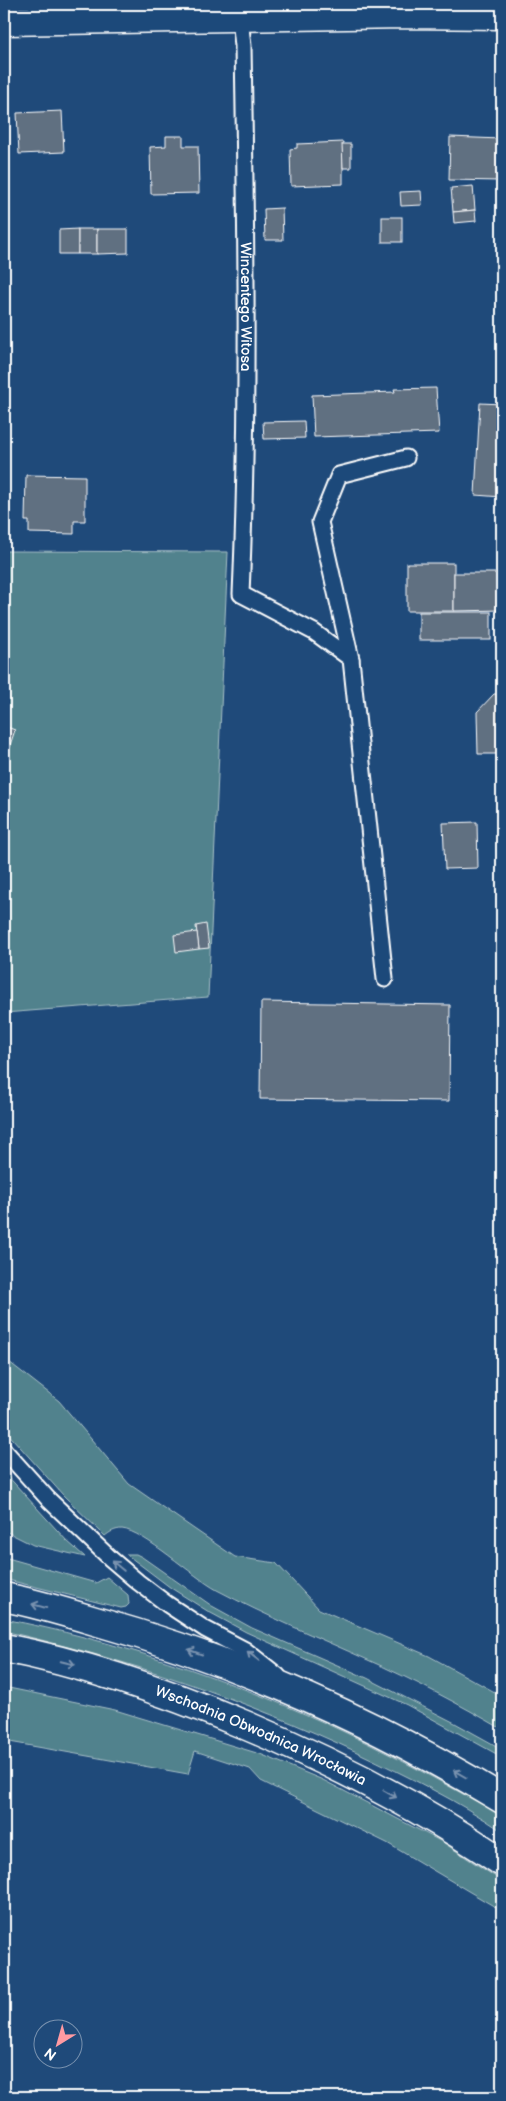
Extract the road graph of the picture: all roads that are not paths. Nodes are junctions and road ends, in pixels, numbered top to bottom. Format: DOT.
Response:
graph roads {
  1 [pos="502,15"];
  2 [pos="240,18"];
  3 [pos="4,21"];
  4 [pos="406,458"];
  5 [pos="351,659"];
  6 [pos="385,979"];
  7 [pos="4,1450"];
  8 [pos="4,1597"];
  9 [pos="4,1648"];
  10 [pos="305,1696"];
  11 [pos="502,1799"];
  12 [pos="502,1862"];
  1 -- 2 [label="main road"];
  2 -- 3 [label="main road"];
  2 -- 5 [label="lane, Wincentego Witosa"];
  4 -- 5 [label="lane"];
  5 -- 6 [label="lane"];
  10 -- 7 [label="lane, one-way"];
  10 -- 8 [label="main road, one-way"];
  9 -- 12 [label="main road, Wschodnia Obwodnica Wrocławia, one-way"];
  11 -- 10 [label="main road, one-way"];
}
